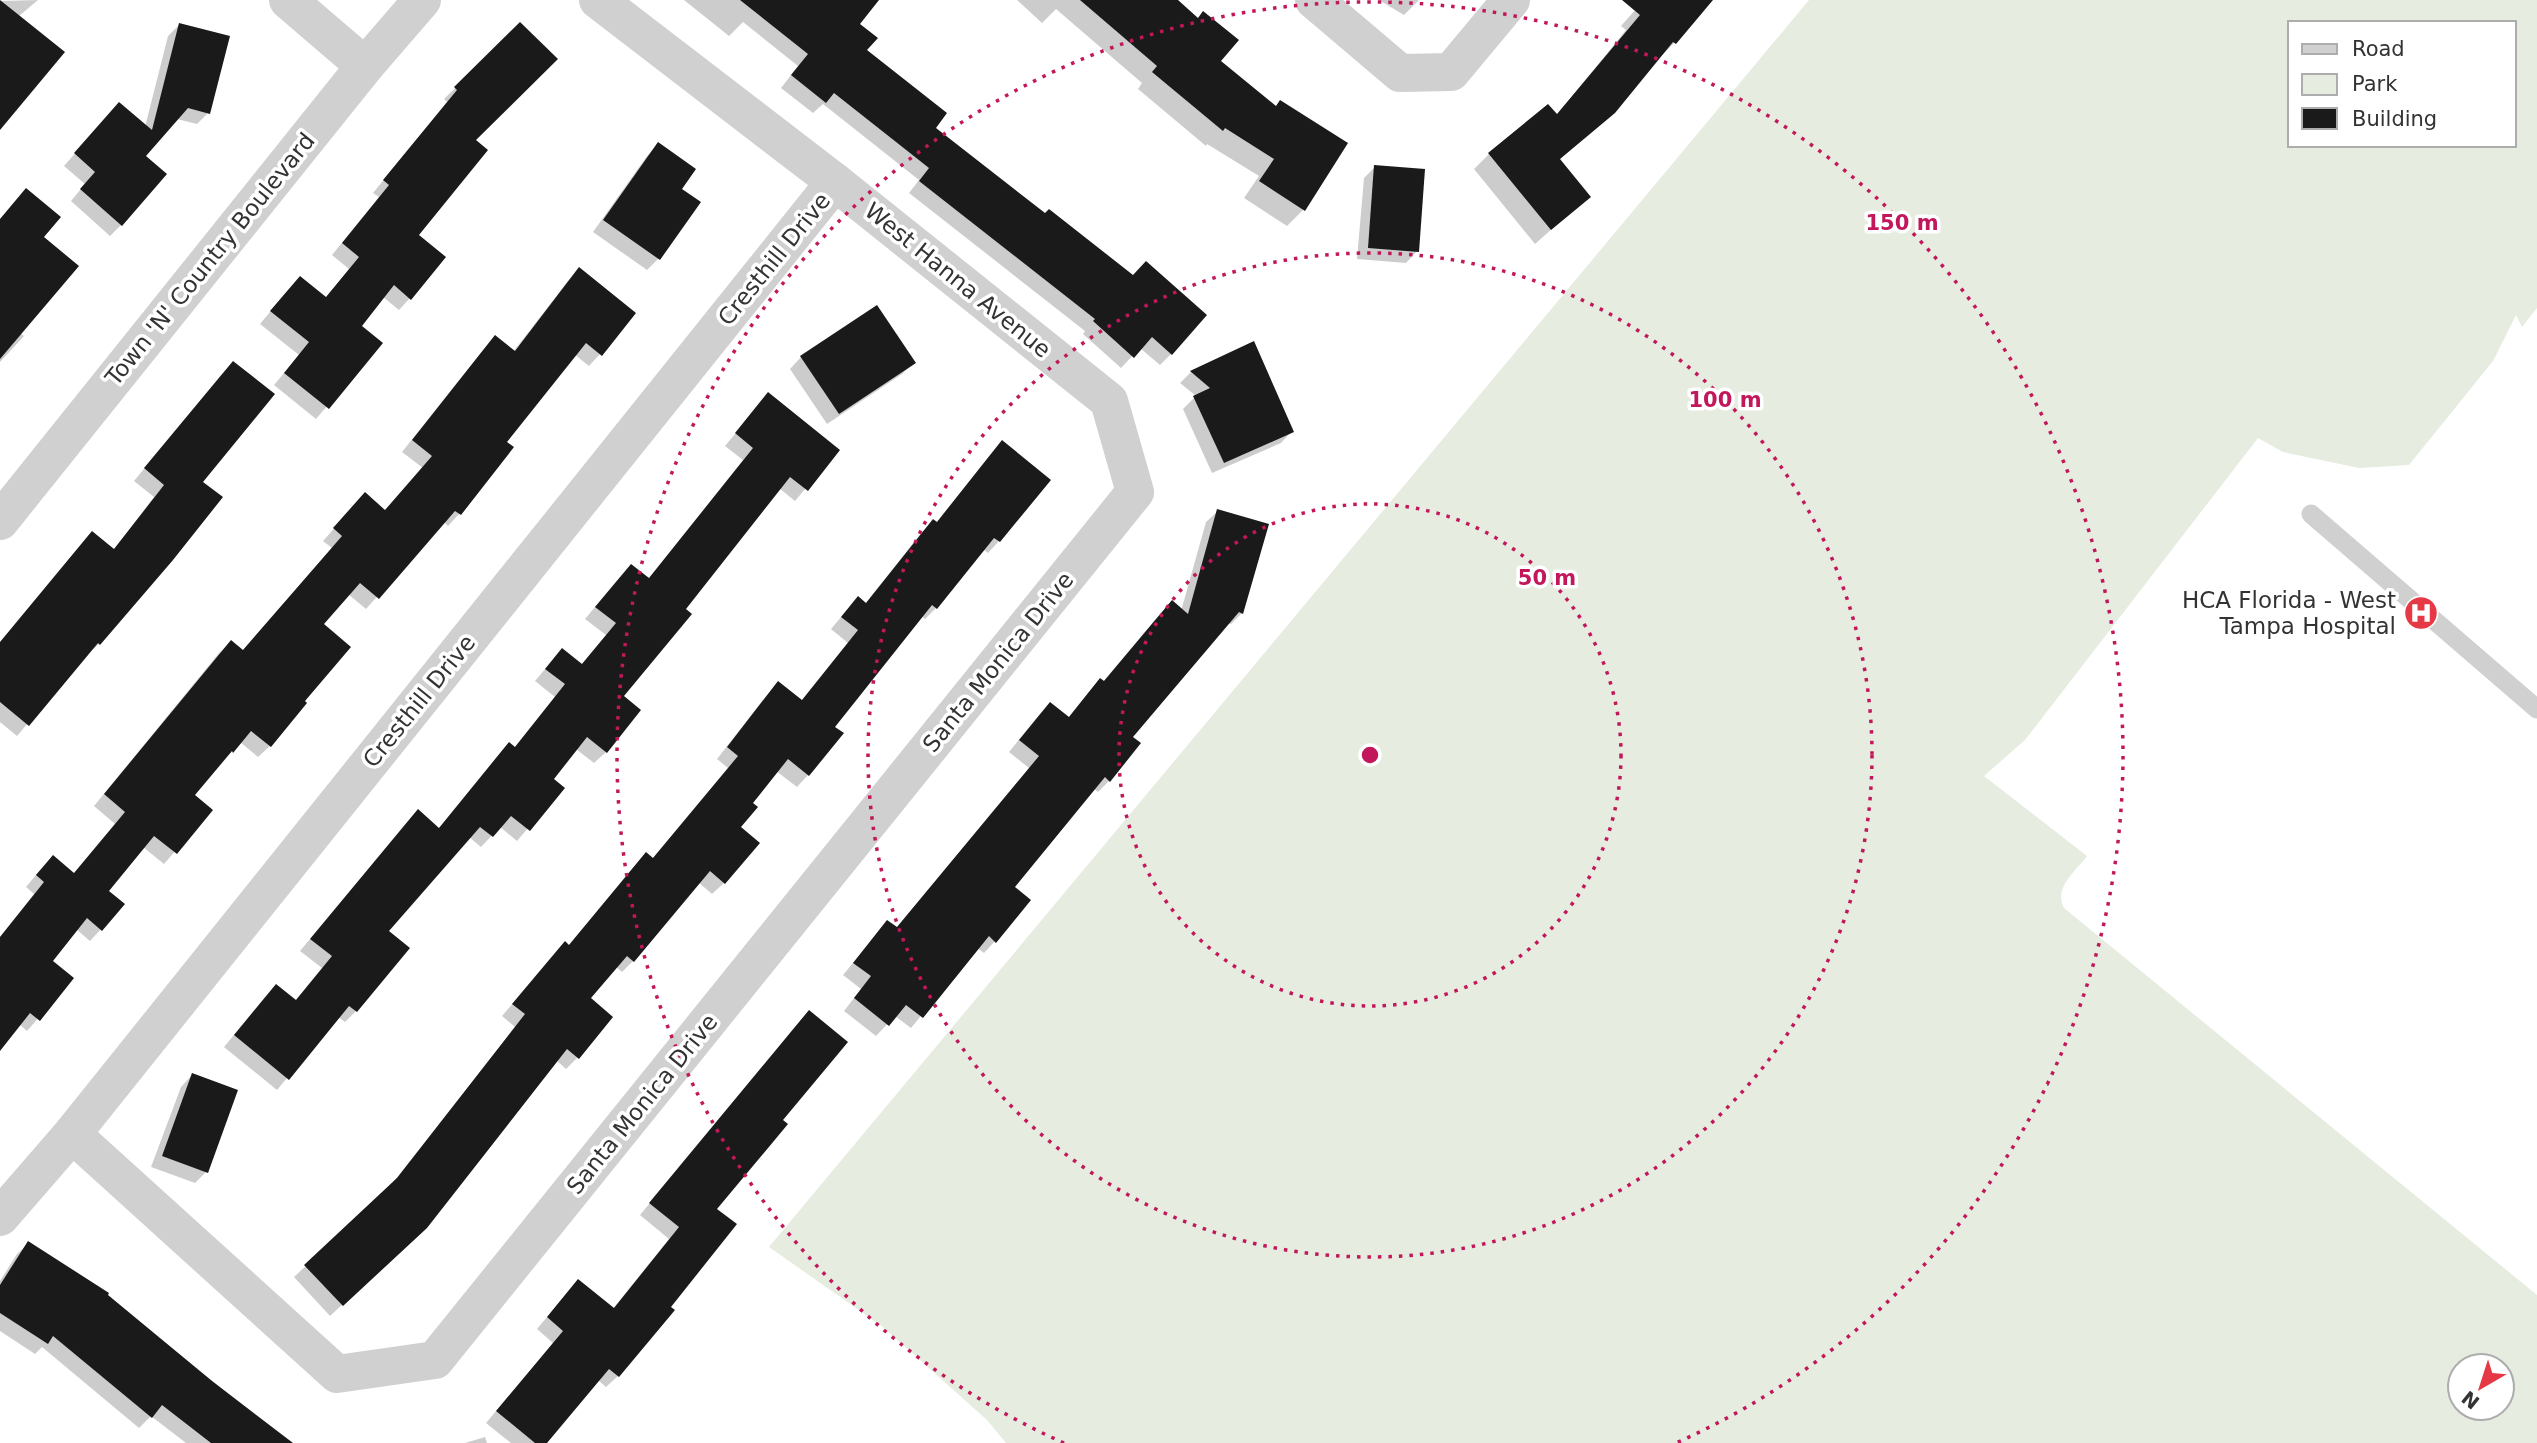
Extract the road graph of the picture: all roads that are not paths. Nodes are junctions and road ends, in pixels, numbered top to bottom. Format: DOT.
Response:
graph roads {
  1 [pos="288,0"];
  2 [pos="422,0"];
  3 [pos="598,0"];
  4 [pos="1314,0"];
  5 [pos="1511,0"];
  6 [pos="365,66"];
  7 [pos="835,182"];
  8 [pos="1135,492"];
  9 [pos="2311,514"];
  10 [pos="0,521"];
  11 [pos="2535,703"];
  12 [pos="72,1134"];
  13 [pos="0,1217"];
  1 -- 6 [label="street"];
  2 -- 6 [label="street, Town 'N' Country Boulevard"];
  3 -- 7 [label="street, West Hanna Avenue"];
  4 -- 5 [label="street"];
  6 -- 10 [label="street, Town 'N' Country Boulevard"];
  7 -- 8 [label="street, West Hanna Avenue"];
  7 -- 12 [label="street, Cresthill Drive"];
  8 -- 12 [label="street, Santa Monica Drive"];
  9 -- 11 [label="lane"];
  12 -- 13 [label="street, Cresthill Drive"];
}
